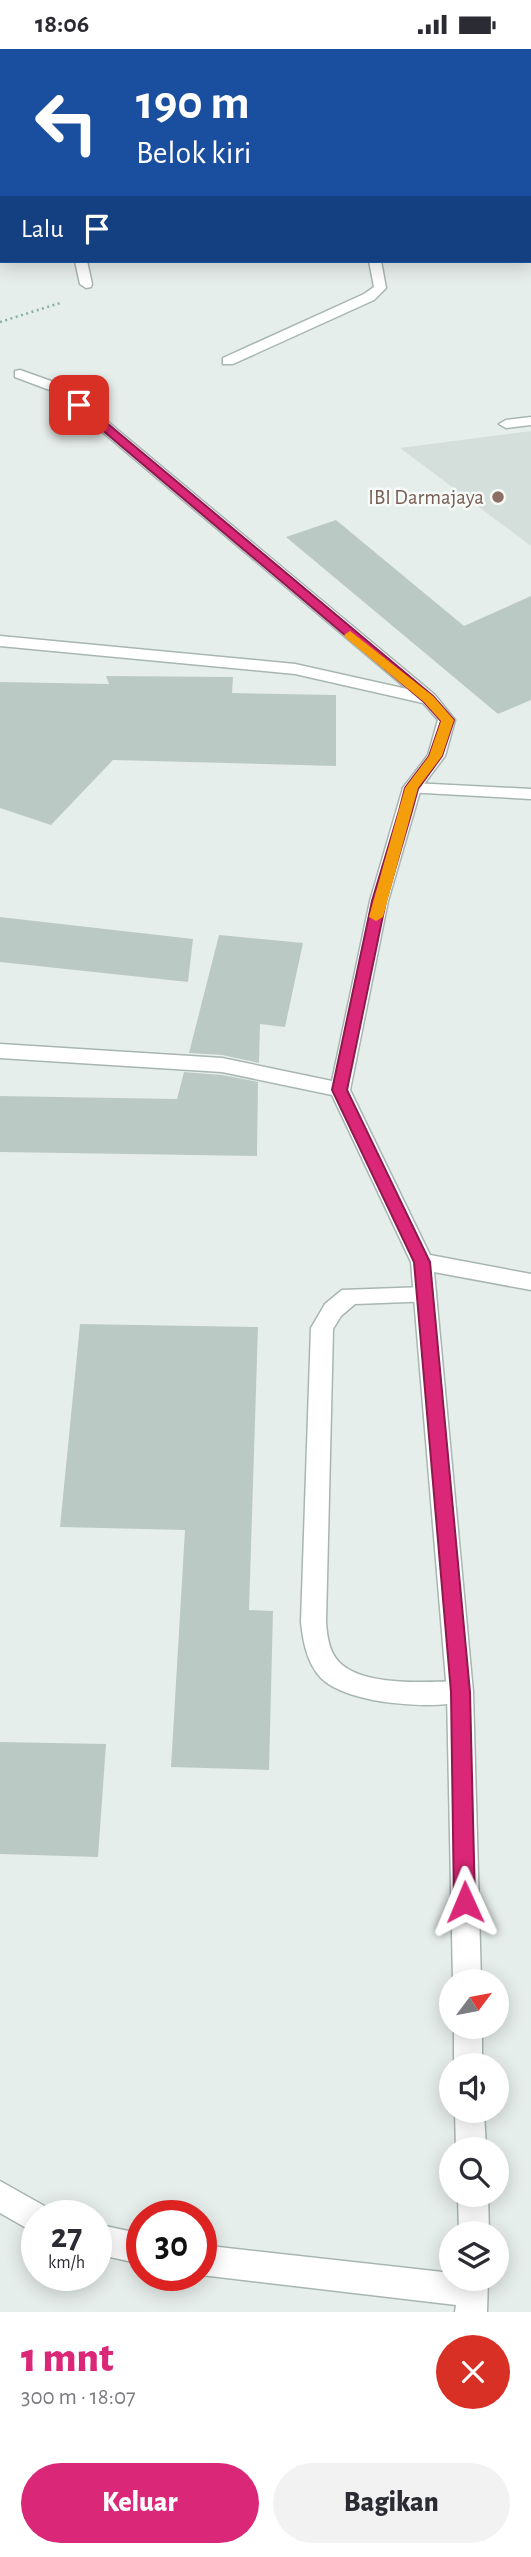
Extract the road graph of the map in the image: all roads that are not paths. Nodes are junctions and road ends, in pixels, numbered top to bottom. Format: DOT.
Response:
graph roads {
  1 [pos="81,263"];
  2 [pos="376,263"];
  3 [pos="86,284"];
  4 [pos="228,361"];
  5 [pos="20,374"];
  6 [pos="531,421"];
  7 [pos="506,424"];
  8 [pos="0,641"];
  9 [pos="429,699"];
  10 [pos="412,788"];
  11 [pos="531,795"];
  12 [pos="0,1051"];
  13 [pos="340,1090"];
  14 [pos="422,1262"];
  15 [pos="531,1282"];
  16 [pos="425,1295"];
  17 [pos="460,1692"];
  18 [pos="467,1969"];
  19 [pos="0,2196"];
  20 [pos="21,2209"];
  21 [pos="217,2262"];
  22 [pos="472,2294"];
  1 -- 3 [label="street"];
  2 -- 4 [label="street"];
  5 -- 9 [label="street"];
  6 -- 7 [label="street"];
  8 -- 9 [label="street"];
  9 -- 10 [label="street"];
  10 -- 11 [label="street"];
  10 -- 13 [label="street"];
  12 -- 13 [label="street"];
  13 -- 14 [label="street"];
  14 -- 15 [label="street"];
  14 -- 16 [label="street"];
  16 -- 17 [label="street"];
  16 -- 17 [label="street"];
  17 -- 18 [label="street"];
  19 -- 20 [label="street"];
  21 -- 22 [label="street"];
}
